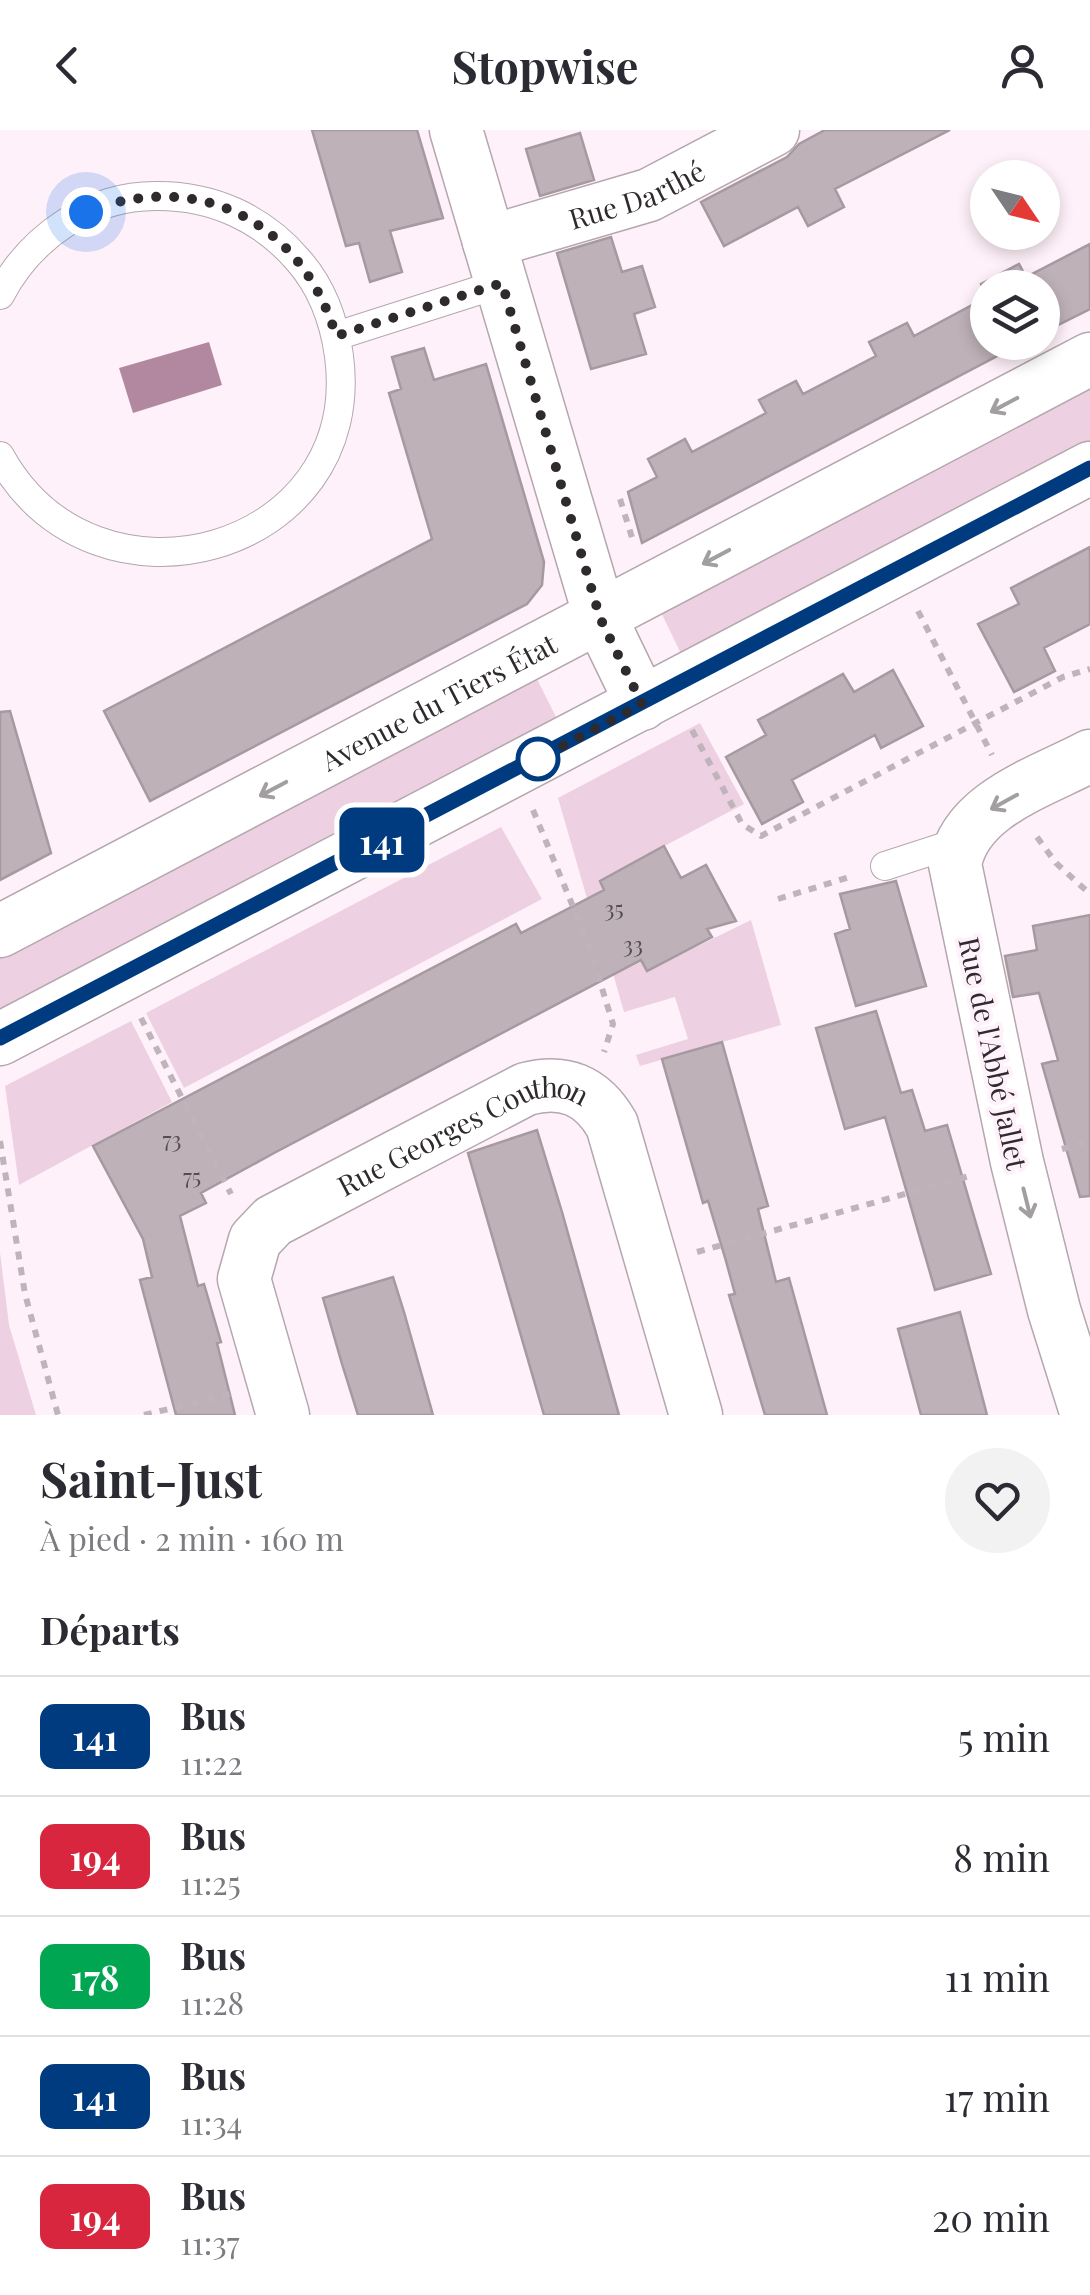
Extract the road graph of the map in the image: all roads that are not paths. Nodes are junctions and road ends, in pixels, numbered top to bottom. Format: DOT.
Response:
graph roads {
  1 [pos="456,130"];
  2 [pos="774,130"];
  3 [pos="495,262"];
  4 [pos="0,295"];
  5 [pos="336,336"];
  6 [pos="1090,360"];
  7 [pos="0,456"];
  8 [pos="1090,468"];
  9 [pos="600,618"];
  10 [pos="664,711"];
  11 [pos="1090,756"];
  12 [pos="959,842"];
  13 [pos="885,866"];
  14 [pos="0,931"];
  15 [pos="0,1038"];
  16 [pos="280,1403"];
  17 [pos="696,1415"];
  18 [pos="1087,1415"];
  1 -- 3 [label="street"];
  2 -- 3 [label="street, Rue Darthé"];
  3 -- 5 [label="lane"];
  3 -- 9 [label="street"];
  4 -- 5 [label="lane"];
  5 -- 7 [label="lane"];
  6 -- 9 [label="street, Avenue du Tiers État, one-way"];
  8 -- 10 [label="street"];
  9 -- 10 [label="street"];
  9 -- 14 [label="street, Avenue du Tiers État, one-way"];
  10 -- 15 [label="street"];
  11 -- 12 [label="street, one-way"];
  12 -- 13 [label="lane"];
  12 -- 18 [label="street, Rue de l'Abbé Jallet, one-way"];
  16 -- 17 [label="street, Rue Georges Couthon"];
}
